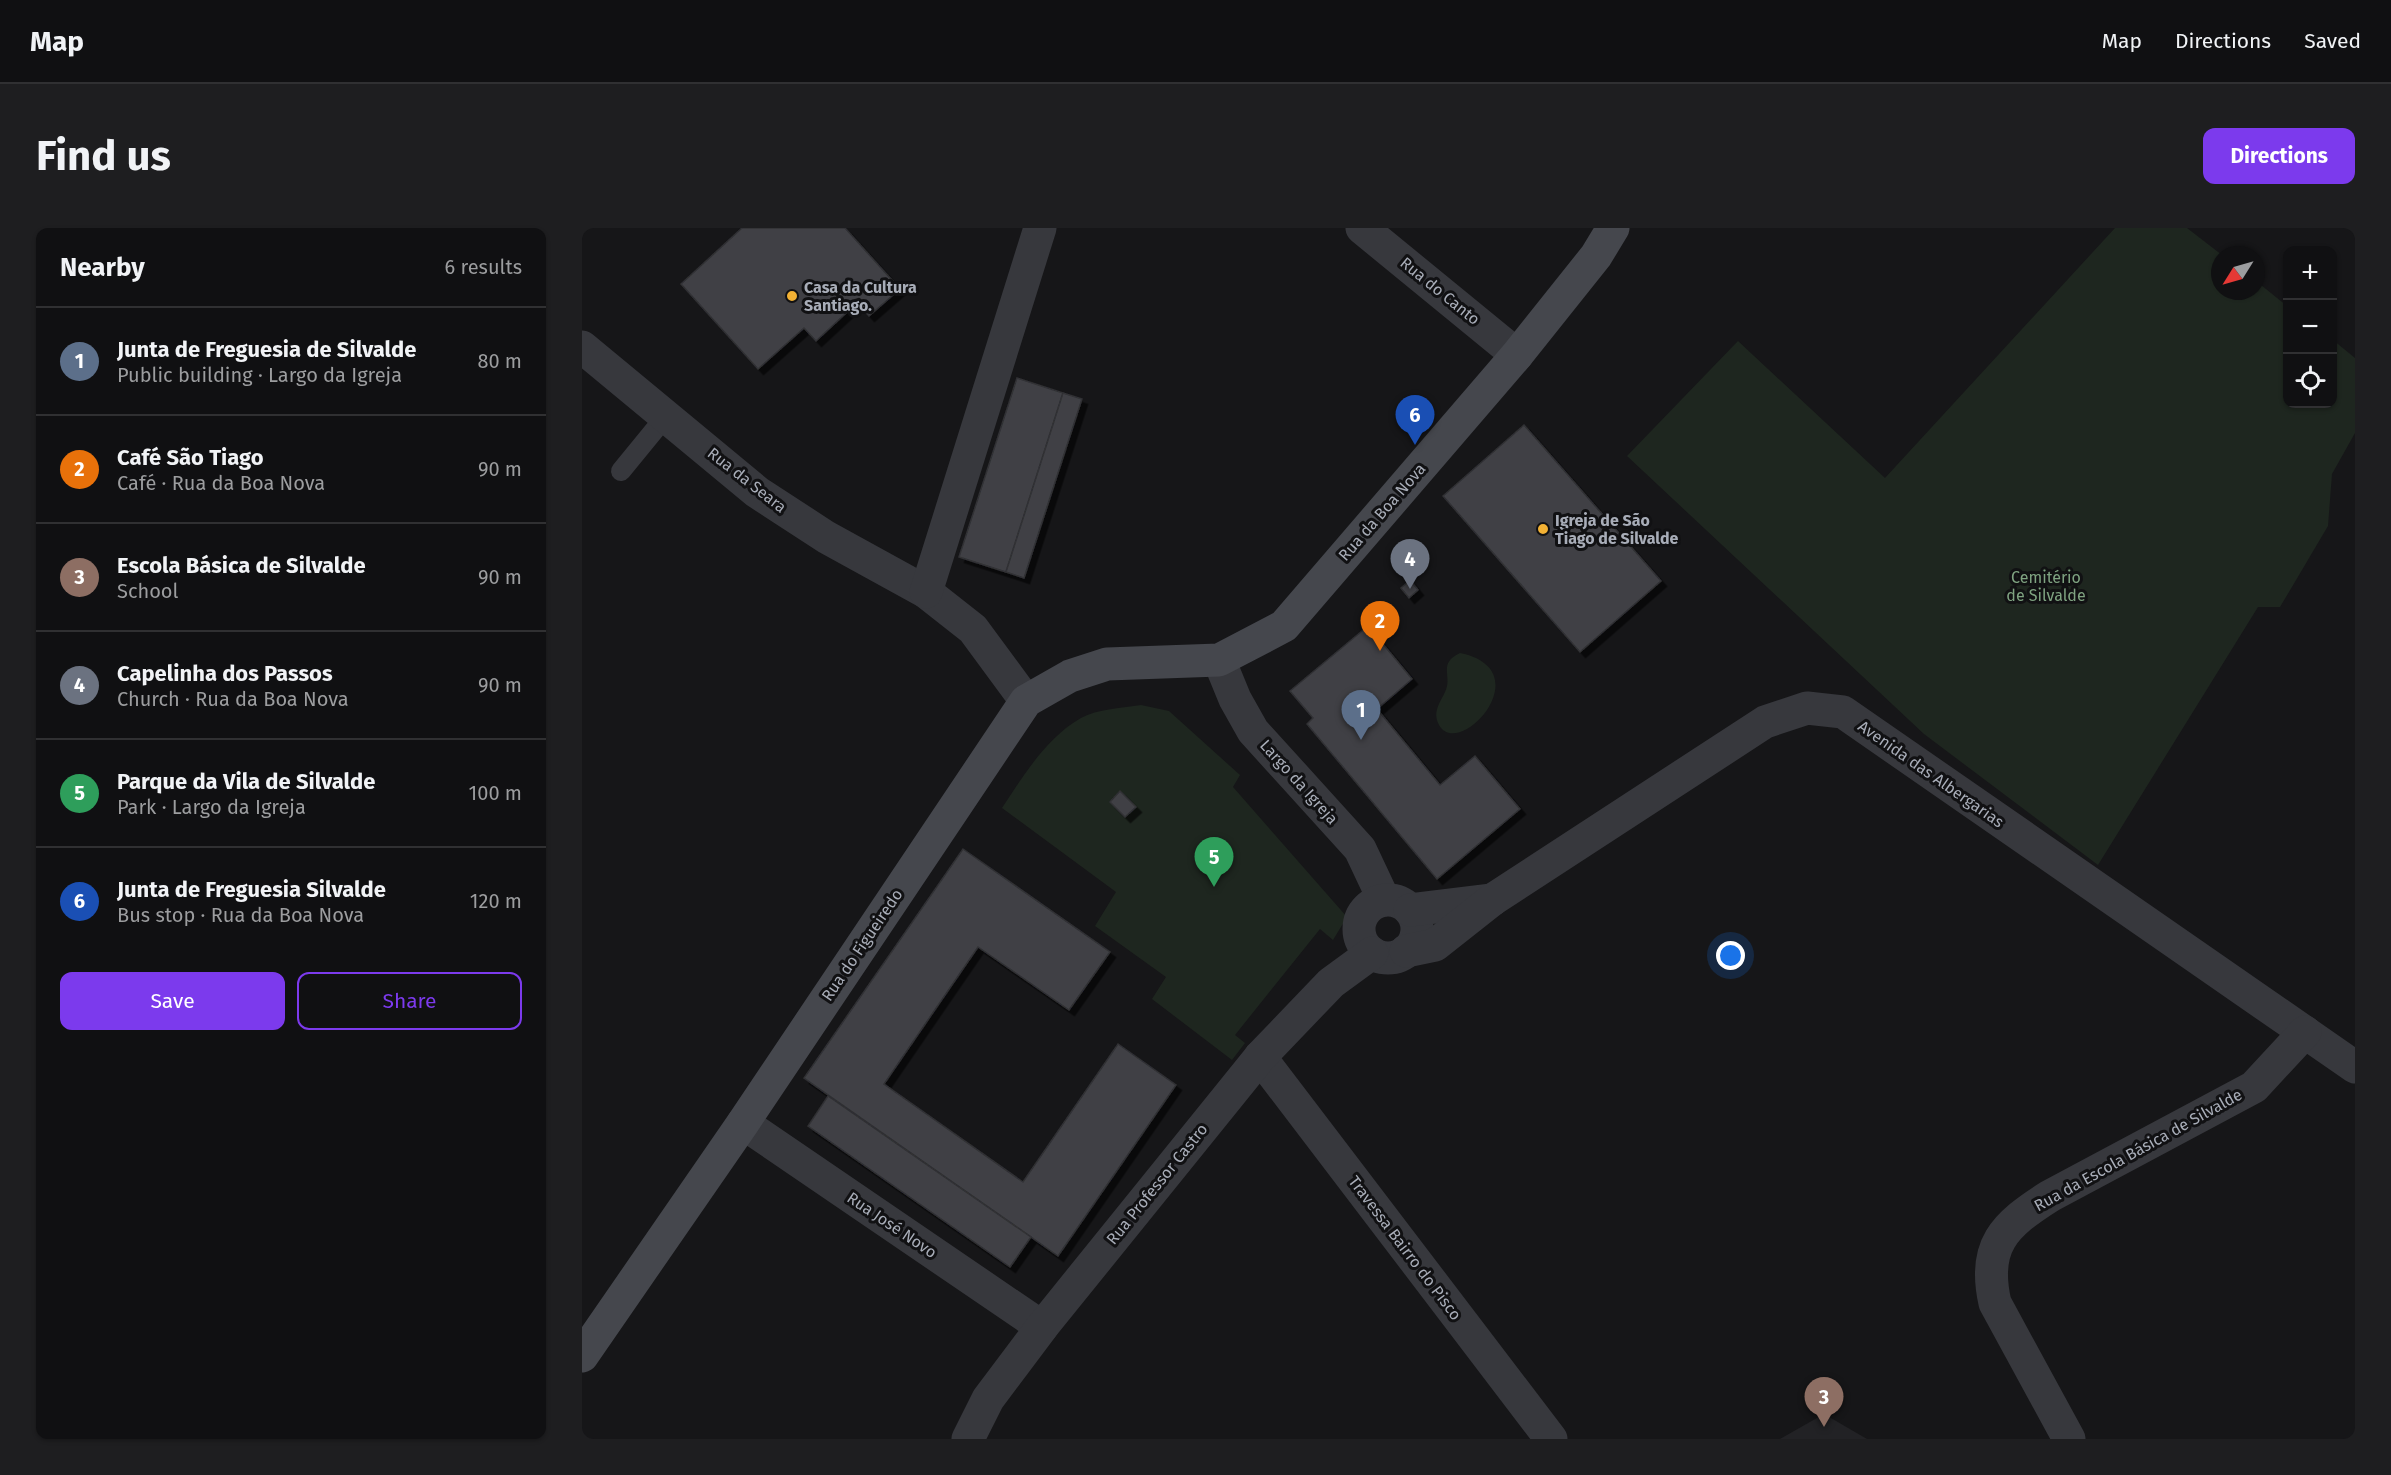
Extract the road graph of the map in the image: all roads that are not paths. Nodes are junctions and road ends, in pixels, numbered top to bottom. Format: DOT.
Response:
graph roads {
  1 [pos="1040,228"];
  2 [pos="1362,228"];
  3 [pos="1613,228"];
  4 [pos="582,347"];
  5 [pos="1517,355"];
  6 [pos="666,416"];
  7 [pos="621,471"];
  8 [pos="926,592"];
  9 [pos="1219,660"];
  10 [pos="1026,701"];
  11 [pos="1492,900"];
  12 [pos="1397,905"];
  13 [pos="1406,951"];
  14 [pos="1372,953"];
  15 [pos="2305,1032"];
  16 [pos="1260,1057"];
  17 [pos="2355,1067"];
  18 [pos="743,1123"];
  19 [pos="1042,1327"];
  20 [pos="582,1356"];
  21 [pos="968,1439"];
  22 [pos="1551,1439"];
  23 [pos="2069,1439"];
  1 -- 8 [label="street"];
  2 -- 5 [label="street, Rua do Canto"];
  3 -- 5 [label="main road, Rua da Boa Nova"];
  4 -- 6 [label="street, Rua da Seara"];
  5 -- 9 [label="main road, Rua da Boa Nova"];
  6 -- 7 [label="lane"];
  6 -- 8 [label="street, Rua da Seara"];
  8 -- 10 [label="street, Rua da Seara"];
  9 -- 10 [label="main road, Rua do Figueiredo"];
  9 -- 12 [label="street, Largo da Igreja"];
  10 -- 18 [label="main road, Rua do Figueiredo"];
  11 -- 12 [label="street, Avenida das Albergarias"];
  11 -- 13 [label="street, Avenida das Albergarias"];
  11 -- 15 [label="street, Avenida das Albergarias"];
  12 -- 13 [label="street, Largo da Igreja"];
  12 -- 14 [label="street"];
  13 -- 14 [label="street"];
  14 -- 16 [label="street, Rua Professor Castro"];
  15 -- 17 [label="street, Avenida das Albergarias"];
  15 -- 23 [label="street, Rua da Escola Básica de Silvalde"];
  16 -- 19 [label="street, Rua Professor Castro"];
  16 -- 22 [label="street, Travessa Bairro do Pisco"];
  18 -- 19 [label="street, Rua José Novo"];
  18 -- 20 [label="main road, Rua do Figueiredo"];
  19 -- 21 [label="street, Rua Professor Castro"];
}
